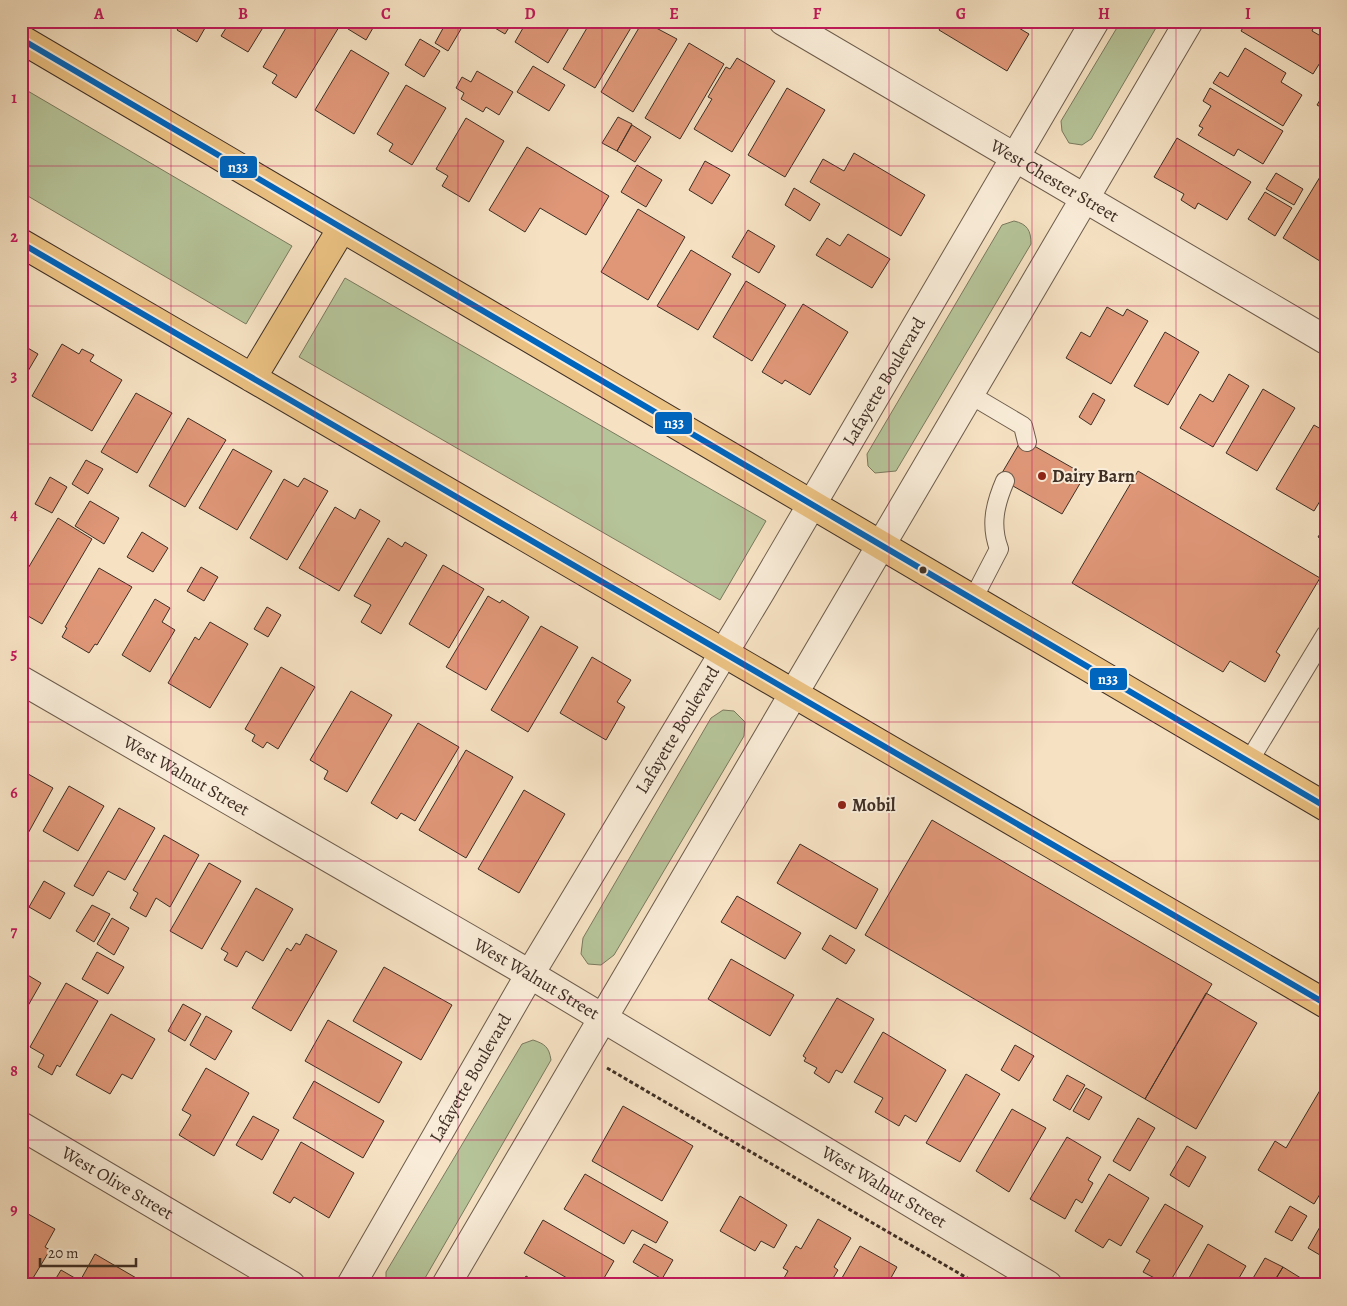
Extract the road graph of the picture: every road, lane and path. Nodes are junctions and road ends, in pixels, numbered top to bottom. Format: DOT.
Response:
graph roads {
  1 [pos="783,21"];
  2 [pos="1095,21"];
  3 [pos="1189,21"];
  4 [pos="21,39"];
  5 [pos="1015,157"];
  6 [pos="1084,199"];
  7 [pos="342,228"];
  8 [pos="21,244"];
  9 [pos="1326,340"];
  10 [pos="252,378"];
  11 [pos="970,394"];
  12 [pos="1027,442"];
  13 [pos="1005,482"];
  14 [pos="812,504"];
  15 [pos="880,545"];
  16 [pos="972,599"];
  17 [pos="1326,634"];
  18 [pos="724,653"];
  19 [pos="21,680"];
  20 [pos="793,694"];
  21 [pos="1249,762"];
  22 [pos="1326,807"];
  23 [pos="530,974"];
  24 [pos="1326,1004"];
  25 [pos="614,1027"];
  26 [pos="21,1126"];
  27 [pos="291,1285"];
  28 [pos="351,1285"];
  29 [pos="446,1285"];
  30 [pos="979,1285"];
  31 [pos="1048,1285"];
  1 -- 5 [label="street, West Chester Street"];
  2 -- 5 [label="street, Lafayette Boulevard"];
  3 -- 6 [label="street"];
  4 -- 7 [label="highway"];
  5 -- 6 [label="street, West Chester Street"];
  5 -- 14 [label="street, Lafayette Boulevard"];
  6 -- 9 [label="street, West Chester Street"];
  6 -- 11 [label="street"];
  7 -- 10 [label="highway"];
  7 -- 14 [label="highway"];
  8 -- 10 [label="highway"];
  10 -- 18 [label="highway"];
  11 -- 12 [label="lane"];
  11 -- 15 [label="street"];
  13 -- 16 [label="lane"];
  14 -- 15 [label="highway"];
  14 -- 18 [label="street, Lafayette Boulevard"];
  15 -- 16 [label="highway"];
  15 -- 20 [label="street"];
  16 -- 21 [label="highway"];
  17 -- 21 [label="lane"];
  18 -- 20 [label="highway"];
  18 -- 23 [label="street, Lafayette Boulevard"];
  19 -- 23 [label="street, West Walnut Street"];
  20 -- 24 [label="highway"];
  20 -- 25 [label="street"];
  21 -- 22 [label="highway"];
  23 -- 25 [label="street, West Walnut Street"];
  23 -- 28 [label="street, Lafayette Boulevard"];
  25 -- 29 [label="street"];
  25 -- 30 [label="path"];
  25 -- 31 [label="street, West Walnut Street"];
  26 -- 27 [label="street, West Olive Street"];
}
